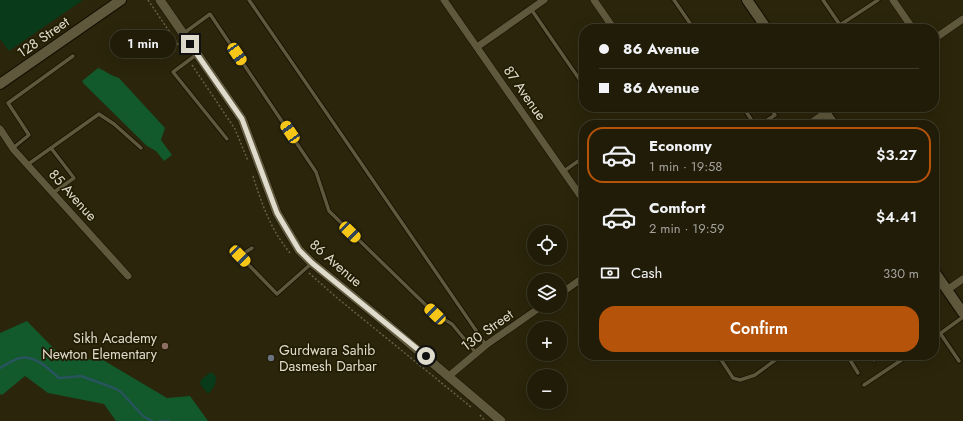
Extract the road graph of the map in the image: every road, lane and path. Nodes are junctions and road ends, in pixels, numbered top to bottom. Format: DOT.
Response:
graph roads {
  1 [pos="121,0"];
  2 [pos="148,0"];
  3 [pos="160,0"];
  4 [pos="249,0"];
  5 [pos="444,0"];
  6 [pos="544,0"];
  7 [pos="594,0"];
  8 [pos="674,0"];
  9 [pos="747,0"];
  10 [pos="823,0"];
  11 [pos="878,0"];
  12 [pos="893,0"];
  13 [pos="531,9"];
  14 [pos="963,19"];
  15 [pos="611,24"];
  16 [pos="691,24"];
  17 [pos="764,24"];
  18 [pos="839,24"];
  19 [pos="842,24"];
  20 [pos="910,24"];
  21 [pos="183,34"];
  22 [pos="939,36"];
  23 [pos="477,47"];
  24 [pos="197,54"];
  25 [pos="73,56"];
  26 [pos="189,60"];
  27 [pos="579,79"];
  28 [pos="0,84"];
  29 [pos="773,112"];
  30 [pos="823,112"];
  31 [pos="768,120"];
  32 [pos="814,120"];
  33 [pos="0,129"];
  34 [pos="227,139"];
  35 [pos="13,148"];
  36 [pos="51,148"];
  37 [pos="140,148"];
  38 [pos="579,160"];
  39 [pos="27,165"];
  40 [pos="250,167"];
  41 [pos="564,171"];
  42 [pos="252,173"];
  43 [pos="53,193"];
  44 [pos="579,194"];
  45 [pos="252,248"];
  46 [pos="290,253"];
  47 [pos="308,266"];
  48 [pos="128,276"];
  49 [pos="939,278"];
  50 [pos="963,279"];
  51 [pos="579,281"];
  52 [pos="567,289"];
  53 [pos="947,290"];
  54 [pos="532,313"];
  55 [pos="963,313"];
  56 [pos="963,317"];
  57 [pos="940,333"];
  58 [pos="486,345"];
  59 [pos="476,353"];
  60 [pos="721,360"];
  61 [pos="775,360"];
  62 [pos="849,360"];
  63 [pos="902,360"];
  64 [pos="959,361"];
  65 [pos="858,373"];
  66 [pos="449,376"];
  67 [pos="864,385"];
  68 [pos="473,410"];
  69 [pos="480,415"];
  70 [pos="485,421"];
  71 [pos="502,421"];
  1 -- 28 [label="main road, 128 Street"];
  2 -- 26 [label="path"];
  3 -- 21 [label="street, 86 Avenue"];
  4 -- 58 [label="lane"];
  5 -- 23 [label="street, 87 Avenue"];
  6 -- 13 [label="street"];
  7 -- 15 [label="street"];
  8 -- 16 [label="lane"];
  9 -- 17 [label="main road"];
  10 -- 18 [label="lane"];
  11 -- 19 [label="lane"];
  12 -- 20 [label="street"];
  13 -- 23 [label="street"];
  13 -- 27 [label="lane"];
  14 -- 22 [label="street"];
  21 -- 24 [label="street, 86 Avenue"];
  21 -- 59 [label="lane"];
  23 -- 41 [label="street, 87 Avenue"];
  24 -- 26 [label="lane"];
  24 -- 47 [label="street, 86 Avenue"];
  25 -- 35 [label="lane"];
  26 -- 34 [label="lane"];
  26 -- 40 [label="path"];
  29 -- 31 [label="lane"];
  30 -- 32 [label="street"];
  33 -- 35 [label="street, 85 Avenue"];
  35 -- 39 [label="street, 85 Avenue"];
  36 -- 37 [label="lane"];
  36 -- 39 [label="lane"];
  36 -- 43 [label="lane"];
  38 -- 41 [label="lane"];
  39 -- 43 [label="street, 85 Avenue"];
  41 -- 44 [label="street, 87 Avenue"];
  42 -- 46 [label="path"];
  43 -- 48 [label="street, 85 Avenue"];
  45 -- 47 [label="lane"];
  47 -- 66 [label="street, 86 Avenue"];
  47 -- 68 [label="path"];
  49 -- 53 [label="main road"];
  50 -- 53 [label="street"];
  51 -- 52 [label="street"];
  53 -- 55 [label="main road"];
  54 -- 58 [label="street, 130 Street"];
  56 -- 57 [label="lane"];
  57 -- 64 [label="lane"];
  58 -- 59 [label="street, 130 Street"];
  59 -- 66 [label="street, 130 Street"];
  60 -- 61 [label="lane"];
  62 -- 65 [label="lane"];
  63 -- 67 [label="lane"];
  66 -- 71 [label="street, 86 Avenue"];
  69 -- 70 [label="path"];
}
